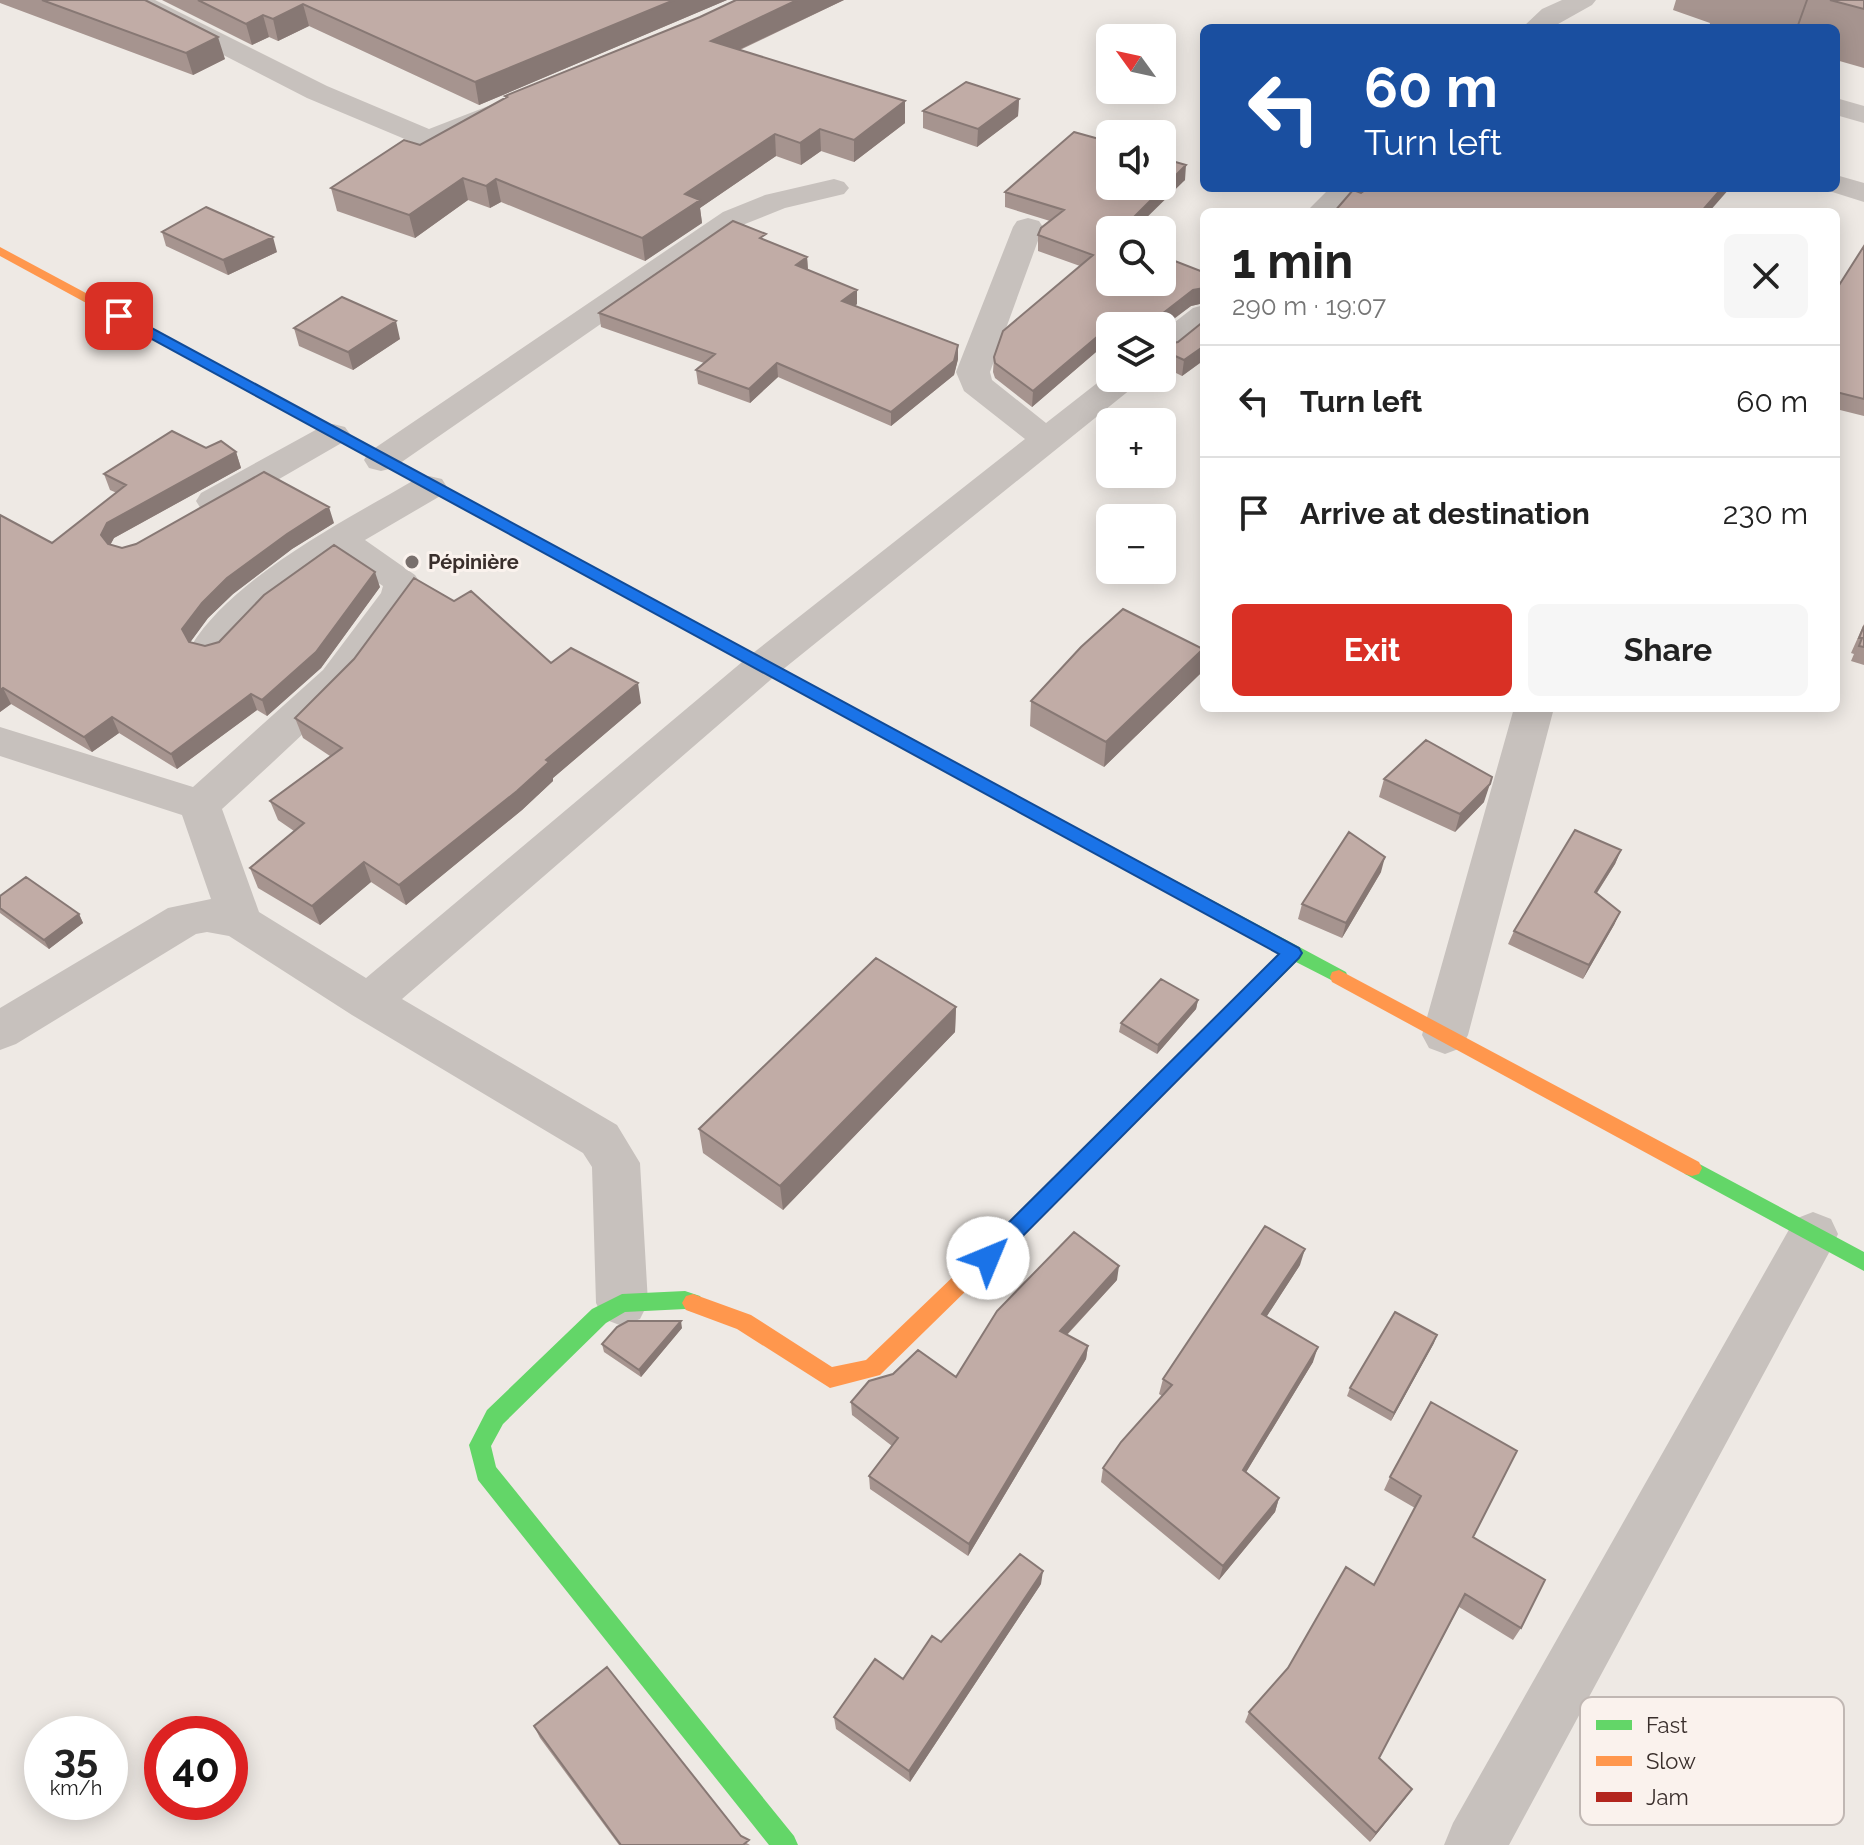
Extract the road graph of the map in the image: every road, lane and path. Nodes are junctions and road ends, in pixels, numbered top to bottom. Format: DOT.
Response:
graph roads {
  1 [pos="135,0"];
  2 [pos="1583,0"];
  3 [pos="1543,22"];
  4 [pos="516,103"];
  5 [pos="1840,107"];
  6 [pos="1864,115"];
  7 [pos="1840,185"];
  8 [pos="834,188"];
  9 [pos="1344,192"];
  10 [pos="1864,193"];
  11 [pos="1326,208"];
  12 [pos="1028,227"];
  13 [pos="0,251"];
  14 [pos="1200,318"];
  15 [pos="1176,337"];
  16 [pos="1107,392"];
  17 [pos="333,434"];
  18 [pos="1047,440"];
  19 [pos="381,460"];
  20 [pos="429,487"];
  21 [pos="182,518"];
  22 [pos="339,540"];
  23 [pos="210,646"];
  24 [pos="762,666"];
  25 [pos="1533,712"];
  26 [pos="0,741"];
  27 [pos="200,805"];
  28 [pos="241,922"];
  29 [pos="1293,953"];
  30 [pos="368,1002"];
  31 [pos="0,1031"];
  32 [pos="1445,1035"];
  33 [pos="1813,1234"];
  34 [pos="1864,1262"];
  35 [pos="622,1303"];
  36 [pos="785,1845"];
  37 [pos="1475,1845"];
  1 -- 4 [label="street"];
  2 -- 3 [label="street"];
  5 -- 6 [label="street"];
  7 -- 10 [label="street"];
  8 -- 19 [label="street"];
  9 -- 11 [label="street"];
  12 -- 18 [label="street"];
  13 -- 17 [label="main road"];
  14 -- 15 [label="street"];
  16 -- 18 [label="street"];
  17 -- 19 [label="main road"];
  17 -- 21 [label="street"];
  18 -- 24 [label="street"];
  19 -- 20 [label="main road"];
  20 -- 22 [label="street"];
  20 -- 24 [label="main road"];
  22 -- 23 [label="street"];
  22 -- 27 [label="street"];
  24 -- 29 [label="main road"];
  24 -- 30 [label="street"];
  25 -- 32 [label="street"];
  26 -- 27 [label="street"];
  27 -- 28 [label="street"];
  28 -- 30 [label="street"];
  28 -- 31 [label="street"];
  29 -- 32 [label="main road"];
  29 -- 35 [label="main road"];
  30 -- 35 [label="street"];
  32 -- 33 [label="main road"];
  33 -- 34 [label="main road"];
  33 -- 37 [label="street"];
  35 -- 36 [label="main road"];
}
